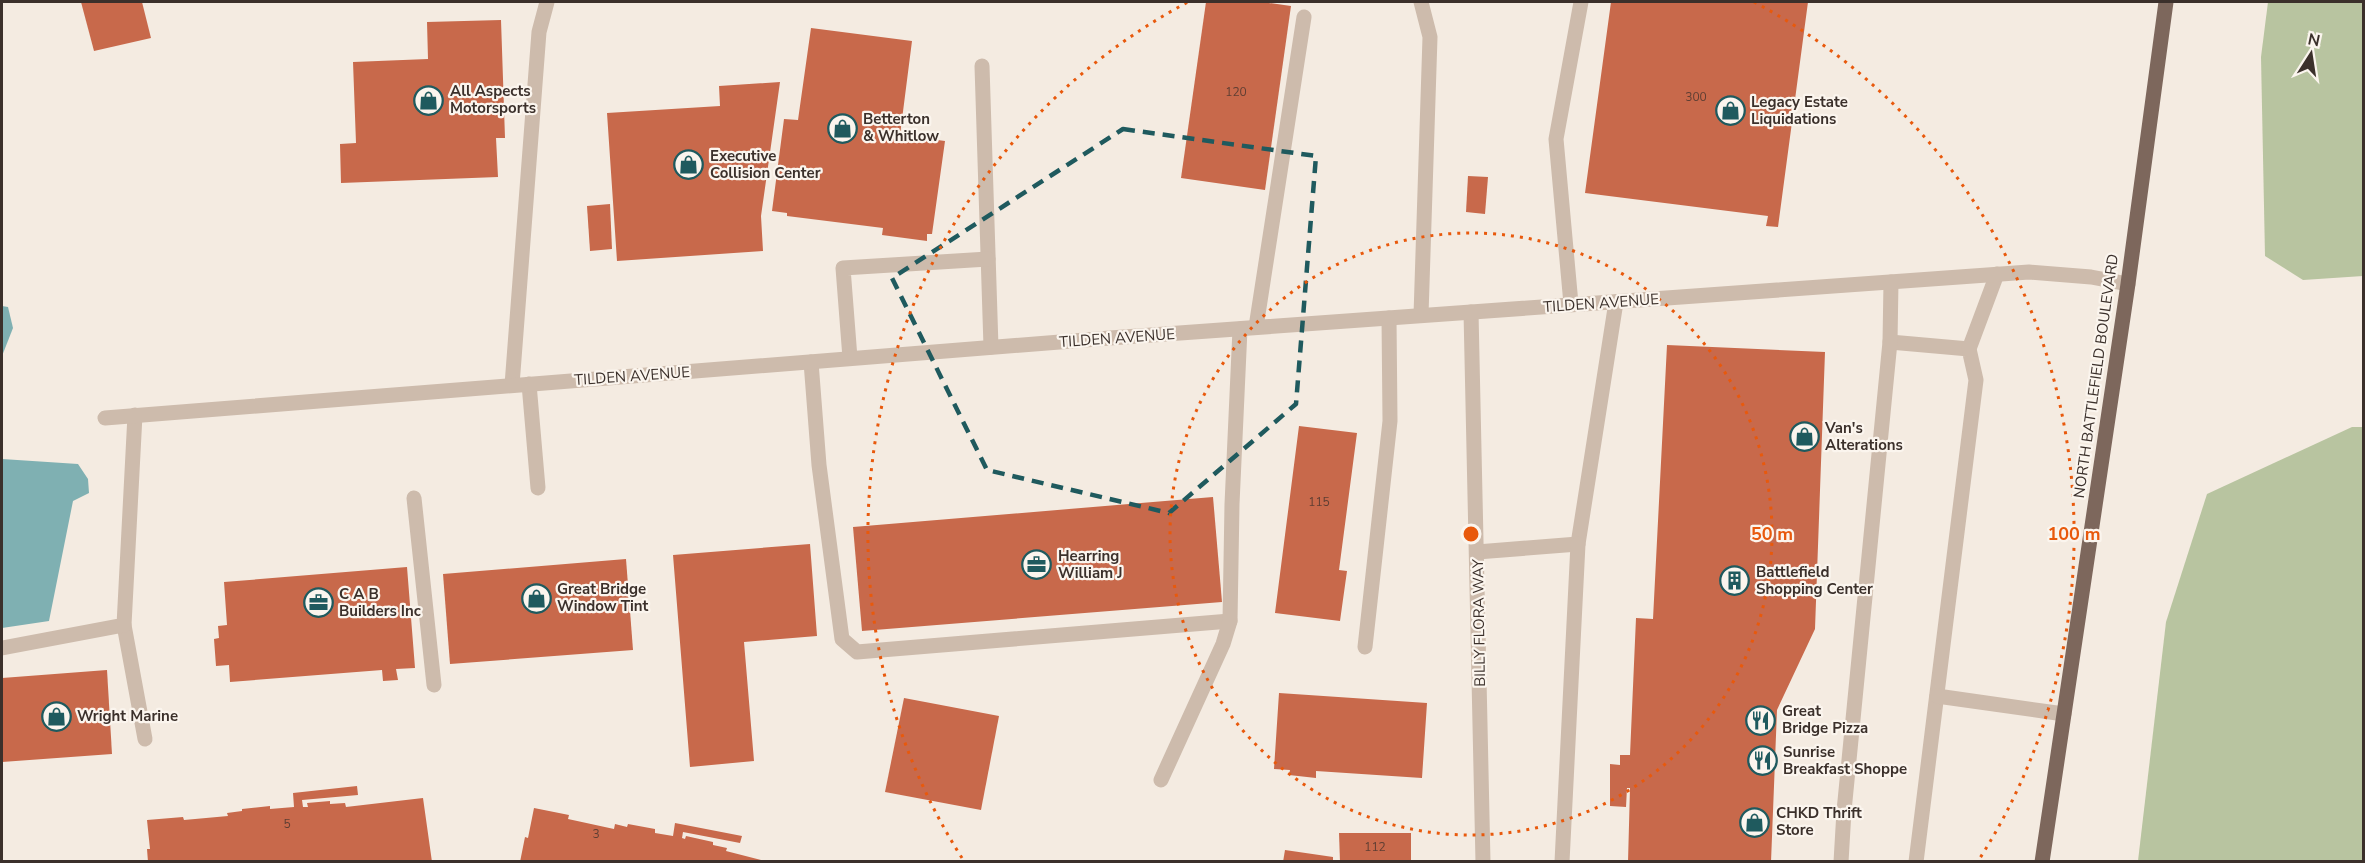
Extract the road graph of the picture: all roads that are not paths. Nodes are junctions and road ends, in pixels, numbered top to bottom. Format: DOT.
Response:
graph roads {
  1 [pos="547,2"];
  2 [pos="1421,2"];
  3 [pos="1581,2"];
  4 [pos="2166,2"];
  5 [pos="1304,17"];
  6 [pos="982,66"];
  7 [pos="988,259"];
  8 [pos="1997,274"];
  9 [pos="1891,282"];
  10 [pos="2128,284"];
  11 [pos="1616,302"];
  12 [pos="1571,304"];
  13 [pos="1471,312"];
  14 [pos="1421,315"];
  15 [pos="1389,318"];
  16 [pos="1256,327"];
  17 [pos="1240,329"];
  18 [pos="1890,342"];
  19 [pos="991,348"];
  20 [pos="1969,349"];
  21 [pos="850,358"];
  22 [pos="811,362"];
  23 [pos="529,384"];
  24 [pos="512,385"];
  25 [pos="135,415"];
  26 [pos="105,418"];
  27 [pos="538,488"];
  28 [pos="414,498"];
  29 [pos="1578,544"];
  30 [pos="1477,552"];
  31 [pos="1230,621"];
  32 [pos="124,626"];
  33 [pos="1365,646"];
  34 [pos="2,648"];
  35 [pos="434,685"];
  36 [pos="1937,696"];
  37 [pos="2064,714"];
  38 [pos="146,739"];
  39 [pos="1161,780"];
  40 [pos="1484,861"];
  41 [pos="1562,861"];
  42 [pos="1841,861"];
  43 [pos="1916,861"];
  44 [pos="2042,861"];
  1 -- 24 [label="street"];
  2 -- 14 [label="street"];
  3 -- 12 [label="street"];
  4 -- 10 [label="main road, NORTH BATTLEFIELD BOULEVARD"];
  5 -- 16 [label="street"];
  6 -- 7 [label="street"];
  7 -- 19 [label="street"];
  7 -- 21 [label="street"];
  8 -- 9 [label="street, TILDEN AVENUE"];
  8 -- 10 [label="street, TILDEN AVENUE"];
  8 -- 20 [label="street"];
  9 -- 11 [label="street, TILDEN AVENUE"];
  9 -- 18 [label="street"];
  10 -- 37 [label="main road, NORTH BATTLEFIELD BOULEVARD"];
  11 -- 12 [label="street, TILDEN AVENUE"];
  11 -- 29 [label="street"];
  12 -- 13 [label="street, TILDEN AVENUE"];
  13 -- 14 [label="street, TILDEN AVENUE"];
  13 -- 30 [label="street, BILLY FLORA WAY"];
  14 -- 15 [label="street, TILDEN AVENUE"];
  15 -- 16 [label="street, TILDEN AVENUE"];
  15 -- 33 [label="street"];
  16 -- 17 [label="street, TILDEN AVENUE"];
  17 -- 19 [label="street, TILDEN AVENUE"];
  17 -- 31 [label="street"];
  18 -- 20 [label="street"];
  18 -- 42 [label="street"];
  19 -- 21 [label="street, TILDEN AVENUE"];
  20 -- 36 [label="street"];
  21 -- 22 [label="street, TILDEN AVENUE"];
  22 -- 23 [label="street, TILDEN AVENUE"];
  22 -- 31 [label="street"];
  23 -- 24 [label="street, TILDEN AVENUE"];
  23 -- 27 [label="street"];
  24 -- 25 [label="street, TILDEN AVENUE"];
  25 -- 26 [label="street, TILDEN AVENUE"];
  25 -- 32 [label="street"];
  28 -- 35 [label="street"];
  29 -- 30 [label="street"];
  29 -- 41 [label="street"];
  30 -- 40 [label="street, BILLY FLORA WAY"];
  31 -- 39 [label="street"];
  32 -- 34 [label="street"];
  32 -- 38 [label="street"];
  36 -- 37 [label="street"];
  36 -- 43 [label="street"];
  37 -- 44 [label="main road, NORTH BATTLEFIELD BOULEVARD"];
}
